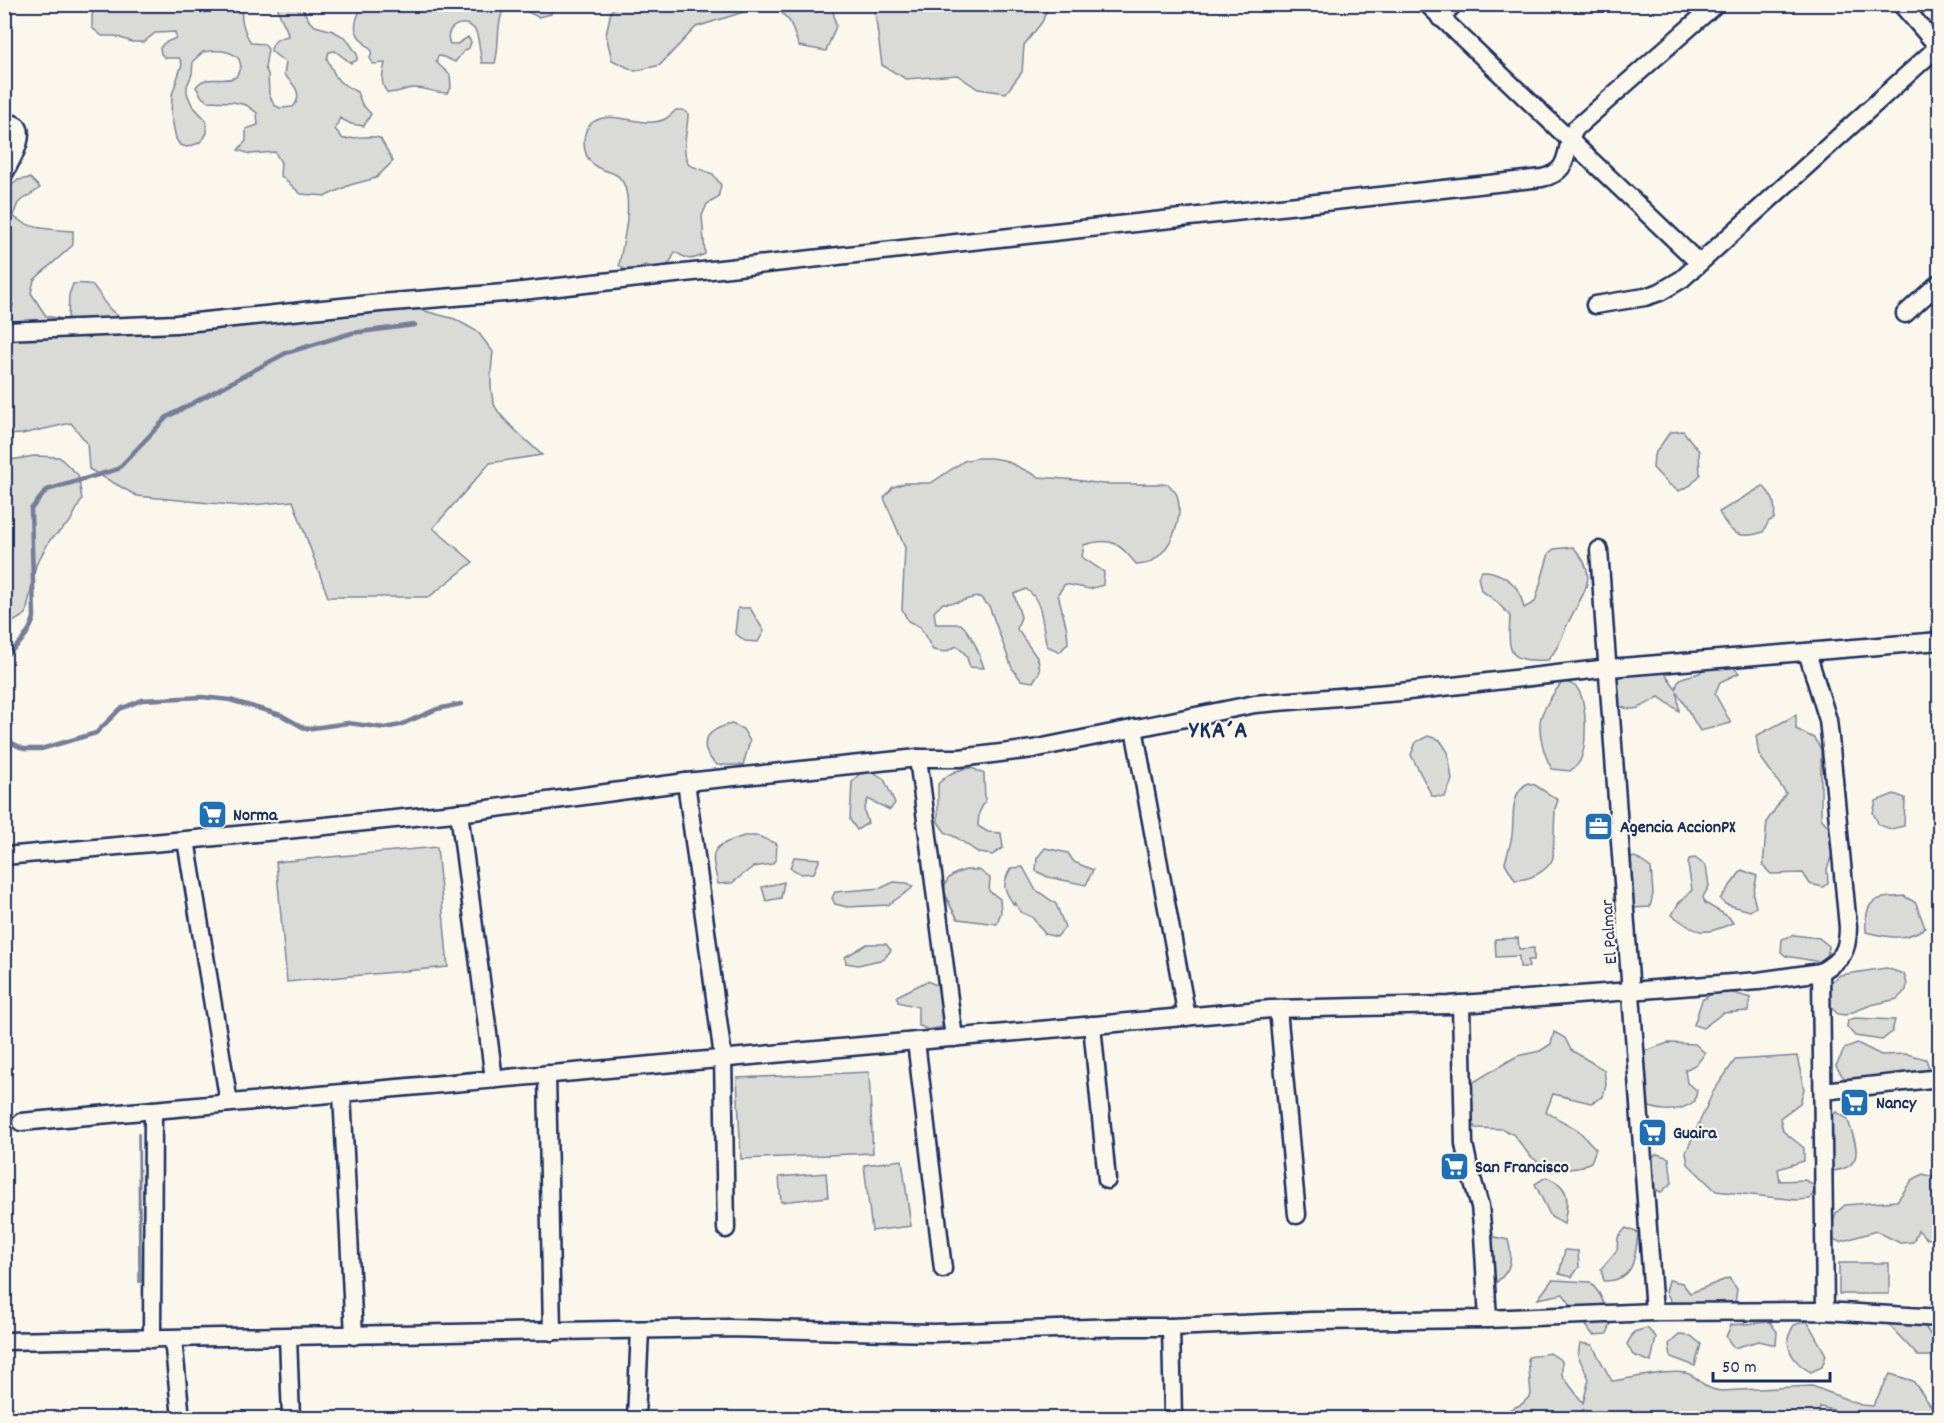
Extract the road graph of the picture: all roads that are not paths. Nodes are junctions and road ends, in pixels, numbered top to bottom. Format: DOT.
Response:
graph roads {
  1 [pos="1427,4"];
  2 [pos="1454,4"];
  3 [pos="1716,4"];
  4 [pos="1901,4"];
  5 [pos="1440,18"];
  6 [pos="1939,47"];
  7 [pos="4,123"];
  8 [pos="1570,142"];
  9 [pos="4,174"];
  10 [pos="1699,263"];
  11 [pos="1940,282"];
  12 [pos="1595,305"];
  13 [pos="1905,314"];
  14 [pos="4,331"];
  15 [pos="1599,550"];
  16 [pos="1940,641"];
  17 [pos="1807,652"];
  18 [pos="1609,668"];
  19 [pos="1134,728"];
  20 [pos="918,758"];
  21 [pos="686,782"];
  22 [pos="459,812"];
  23 [pos="186,840"];
  24 [pos="4,856"];
  25 [pos="1821,972"];
  26 [pos="1632,990"];
  27 [pos="1461,1004"];
  28 [pos="1278,1009"];
  29 [pos="1187,1017"];
  30 [pos="1092,1025"];
  31 [pos="954,1038"];
  32 [pos="916,1041"];
  33 [pos="723,1058"];
  34 [pos="547,1074"];
  35 [pos="1940,1078"];
  36 [pos="494,1079"];
  37 [pos="1823,1091"];
  38 [pos="342,1093"];
  39 [pos="229,1103"];
  40 [pos="153,1110"];
  41 [pos="21,1122"];
  42 [pos="1107,1180"];
  43 [pos="1297,1215"];
  44 [pos="726,1230"];
  45 [pos="943,1269"];
  46 [pos="1825,1311"];
  47 [pos="1654,1312"];
  48 [pos="1940,1318"];
  49 [pos="1488,1319"];
  50 [pos="1171,1327"];
  51 [pos="640,1330"];
  52 [pos="552,1332"];
  53 [pos="354,1336"];
  54 [pos="288,1337"];
  55 [pos="152,1339"];
  56 [pos="173,1339"];
  57 [pos="4,1341"];
  58 [pos="181,1419"];
  59 [pos="291,1419"];
  60 [pos="636,1419"];
  61 [pos="1173,1419"];
  1 -- 5 [label="street"];
  2 -- 5 [label="street"];
  3 -- 8 [label="street"];
  4 -- 6 [label="street"];
  5 -- 8 [label="street"];
  6 -- 10 [label="street"];
  7 -- 9 [label="street"];
  8 -- 10 [label="street"];
  8 -- 14 [label="street"];
  10 -- 12 [label="street"];
  11 -- 13 [label="street"];
  15 -- 18 [label="street, El Palmar"];
  16 -- 17 [label="street"];
  17 -- 18 [label="street"];
  17 -- 25 [label="street"];
  18 -- 19 [label="street"];
  18 -- 26 [label="street, El Palmar"];
  19 -- 20 [label="street"];
  19 -- 29 [label="street"];
  20 -- 21 [label="street"];
  20 -- 31 [label="street"];
  21 -- 22 [label="street"];
  21 -- 33 [label="street"];
  22 -- 23 [label="street"];
  22 -- 36 [label="street"];
  23 -- 24 [label="street"];
  23 -- 39 [label="street"];
  25 -- 26 [label="street"];
  25 -- 37 [label="street"];
  26 -- 27 [label="street"];
  26 -- 47 [label="street, El Palmar"];
  27 -- 28 [label="street"];
  27 -- 49 [label="street"];
  28 -- 29 [label="street"];
  28 -- 43 [label="street"];
  29 -- 30 [label="street"];
  30 -- 31 [label="street"];
  30 -- 42 [label="street"];
  31 -- 32 [label="street"];
  32 -- 33 [label="street"];
  32 -- 45 [label="street"];
  33 -- 34 [label="street"];
  33 -- 44 [label="street"];
  34 -- 36 [label="street"];
  34 -- 52 [label="street"];
  35 -- 37 [label="street"];
  36 -- 38 [label="street"];
  37 -- 46 [label="street"];
  38 -- 39 [label="street"];
  38 -- 53 [label="street"];
  39 -- 40 [label="street"];
  40 -- 41 [label="street"];
  40 -- 55 [label="street"];
  46 -- 47 [label="street"];
  46 -- 48 [label="street"];
  47 -- 49 [label="street"];
  49 -- 50 [label="street"];
  50 -- 51 [label="street"];
  50 -- 61 [label="street"];
  51 -- 52 [label="street"];
  51 -- 60 [label="street"];
  52 -- 53 [label="street"];
  53 -- 54 [label="street"];
  54 -- 56 [label="street"];
  54 -- 59 [label="street"];
  55 -- 56 [label="street"];
  55 -- 57 [label="street"];
  56 -- 58 [label="street"];
}
